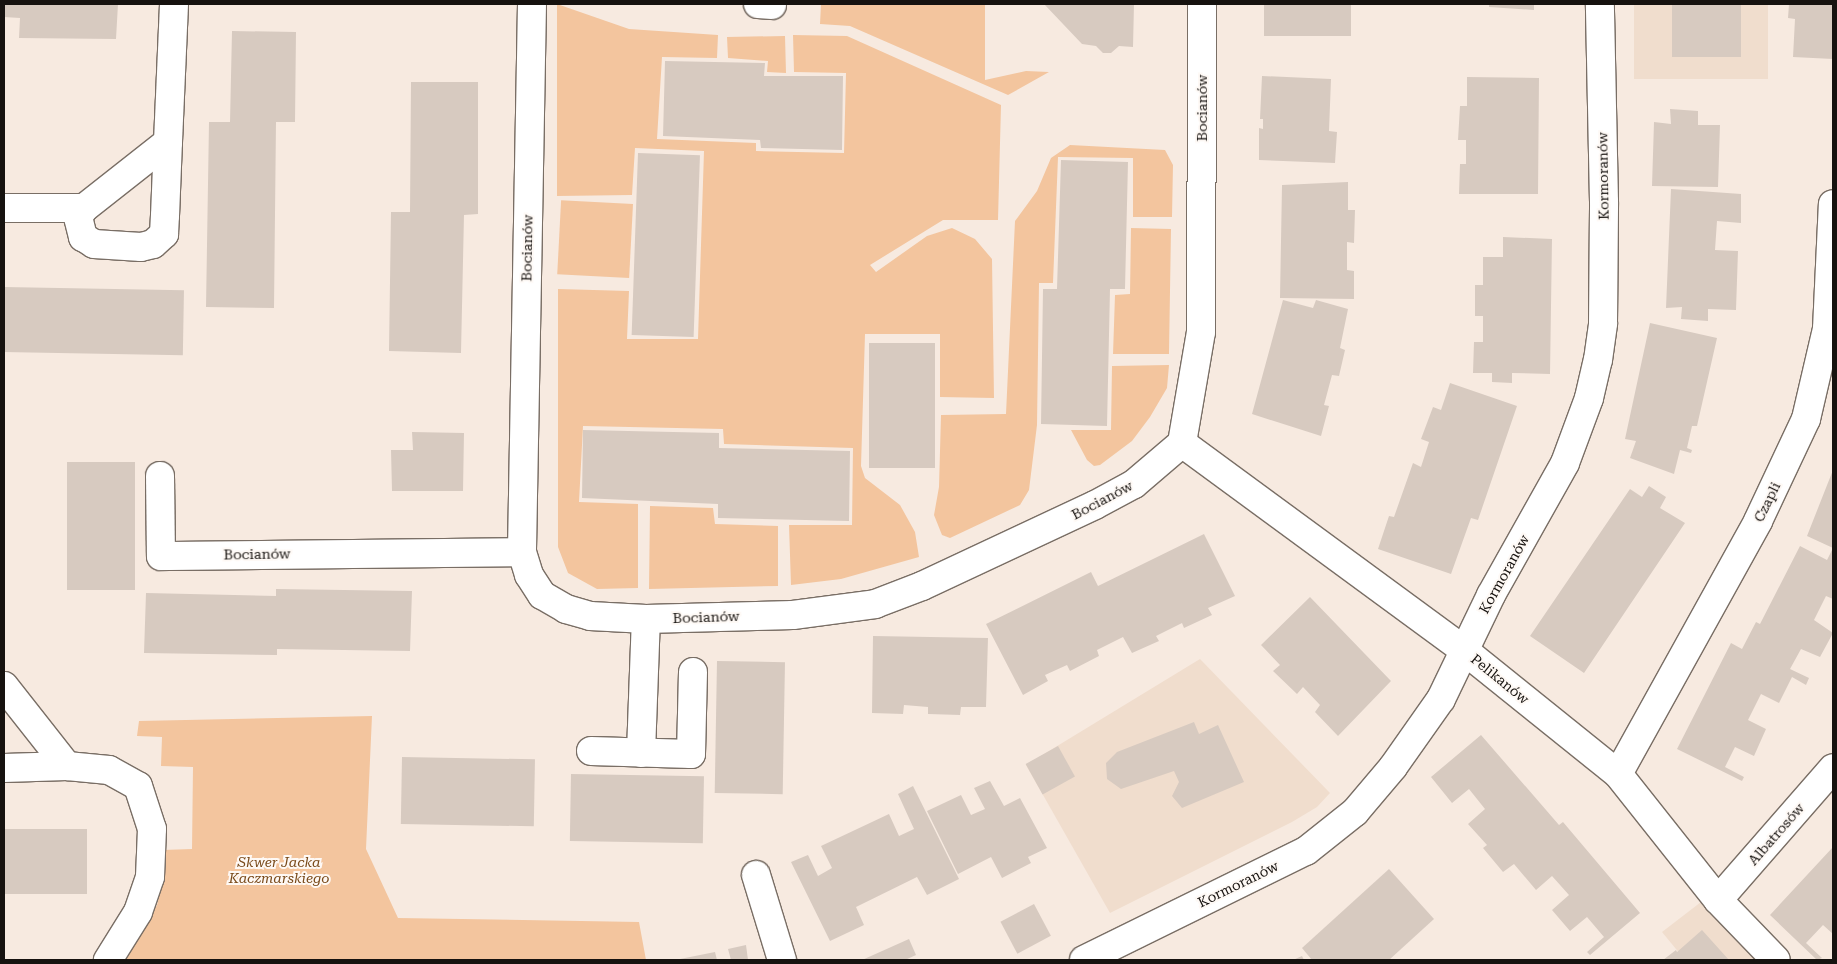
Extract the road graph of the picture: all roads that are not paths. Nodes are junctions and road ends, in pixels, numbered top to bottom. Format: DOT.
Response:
graph roads {
  1 [pos="174,4"];
  2 [pos="532,4"];
  3 [pos="1202,4"];
  4 [pos="1600,4"];
  5 [pos="168,142"];
  6 [pos="1833,204"];
  7 [pos="4,208"];
  8 [pos="84,208"];
  9 [pos="1182,443"];
  10 [pos="160,476"];
  11 [pos="522,552"];
  12 [pos="646,619"];
  13 [pos="1465,651"];
  14 [pos="693,672"];
  15 [pos="4,686"];
  16 [pos="591,751"];
  17 [pos="641,753"];
  18 [pos="67,766"];
  19 [pos="4,768"];
  20 [pos="1833,768"];
  21 [pos="1618,774"];
  22 [pos="756,875"];
  23 [pos="1718,900"];
  24 [pos="108,960"];
  25 [pos="782,960"];
  26 [pos="1084,960"];
  27 [pos="1776,960"];
  1 -- 5 [label="street"];
  2 -- 11 [label="street, Bocianów"];
  3 -- 9 [label="street, Bocianów"];
  4 -- 13 [label="street, Kormoranów"];
  5 -- 8 [label="street"];
  5 -- 8 [label="street"];
  6 -- 21 [label="street, Czapli"];
  7 -- 8 [label="street"];
  9 -- 12 [label="street, Bocianów"];
  9 -- 13 [label="street, Pelikanów"];
  10 -- 11 [label="street, Bocianów"];
  11 -- 12 [label="street, Bocianów"];
  12 -- 17 [label="street"];
  13 -- 21 [label="street, Pelikanów"];
  13 -- 26 [label="street, Kormoranów"];
  14 -- 17 [label="street"];
  15 -- 18 [label="street"];
  16 -- 17 [label="street"];
  18 -- 19 [label="street"];
  18 -- 24 [label="street"];
  20 -- 23 [label="street, Albatrosów"];
  21 -- 23 [label="street, Pelikanów"];
  22 -- 25 [label="street"];
  23 -- 27 [label="street, Pelikanów"];
}
